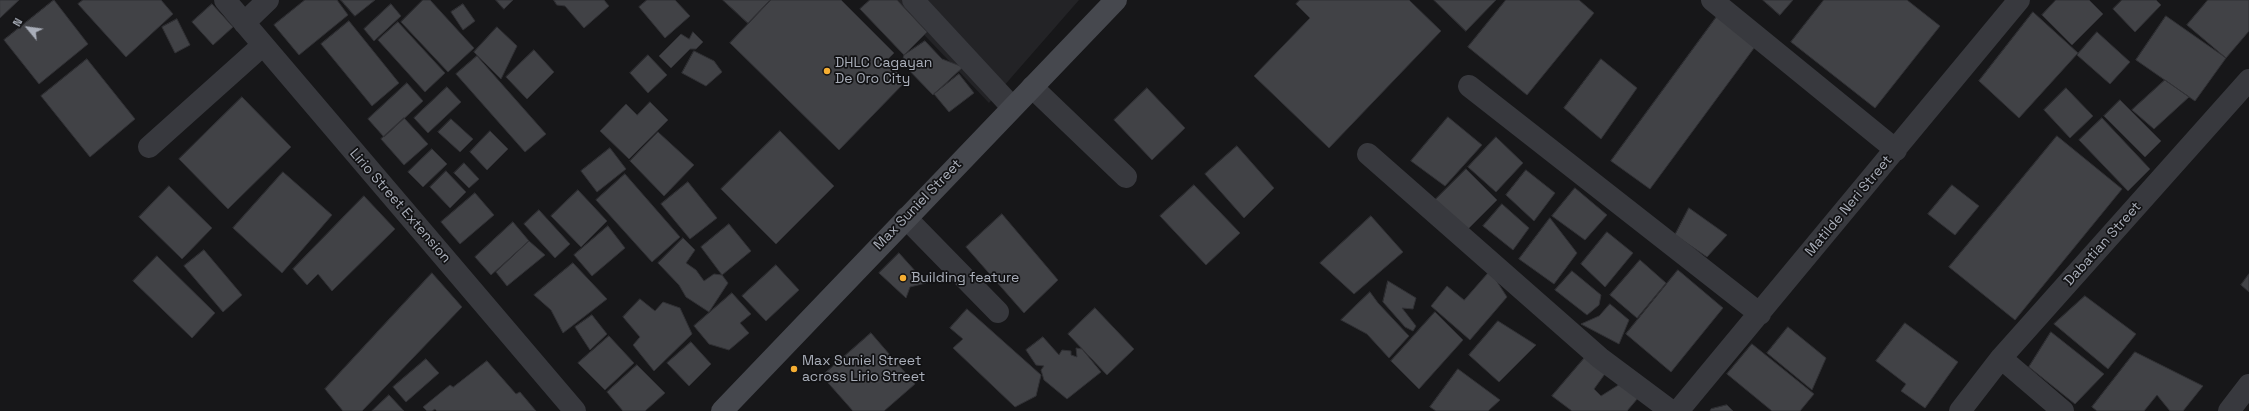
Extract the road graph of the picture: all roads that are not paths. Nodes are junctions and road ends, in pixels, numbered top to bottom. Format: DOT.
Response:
graph roads {
  1 [pos="224,0"];
  2 [pos="268,0"];
  3 [pos="913,0"];
  4 [pos="1116,0"];
  5 [pos="1712,0"];
  6 [pos="2019,0"];
  7 [pos="244,23"];
  8 [pos="263,45"];
  9 [pos="2249,80"];
  10 [pos="1469,86"];
  11 [pos="1032,87"];
  12 [pos="1012,107"];
  13 [pos="149,147"];
  14 [pos="1896,150"];
  15 [pos="1368,154"];
  16 [pos="1126,177"];
  17 [pos="906,218"];
  18 [pos="998,312"];
  19 [pos="1760,314"];
  20 [pos="2001,358"];
  21 [pos="2249,385"];
  22 [pos="575,411"];
  23 [pos="722,411"];
  24 [pos="1670,411"];
  25 [pos="1678,411"];
  26 [pos="1960,411"];
  27 [pos="2063,411"];
  28 [pos="2230,411"];
  1 -- 7 [label="street, Lirio Street Extension"];
  2 -- 7 [label="street"];
  3 -- 12 [label="street"];
  4 -- 11 [label="main road, Max Suniel Street"];
  5 -- 14 [label="street"];
  6 -- 14 [label="street, Matilde Neri Street"];
  7 -- 8 [label="street, Lirio Street Extension"];
  8 -- 13 [label="street"];
  8 -- 22 [label="street, Lirio Street Extension"];
  9 -- 20 [label="street, Dabatian Street"];
  10 -- 19 [label="street"];
  11 -- 12 [label="main road, Max Suniel Street"];
  11 -- 16 [label="street"];
  12 -- 17 [label="main road, Max Suniel Street"];
  14 -- 19 [label="street, Matilde Neri Street"];
  15 -- 24 [label="street"];
  17 -- 18 [label="street"];
  17 -- 23 [label="main road, Max Suniel Street"];
  19 -- 25 [label="street, Matilde Neri Street"];
  20 -- 26 [label="street, Dabatian Street"];
  20 -- 27 [label="street"];
  21 -- 28 [label="street"];
}
